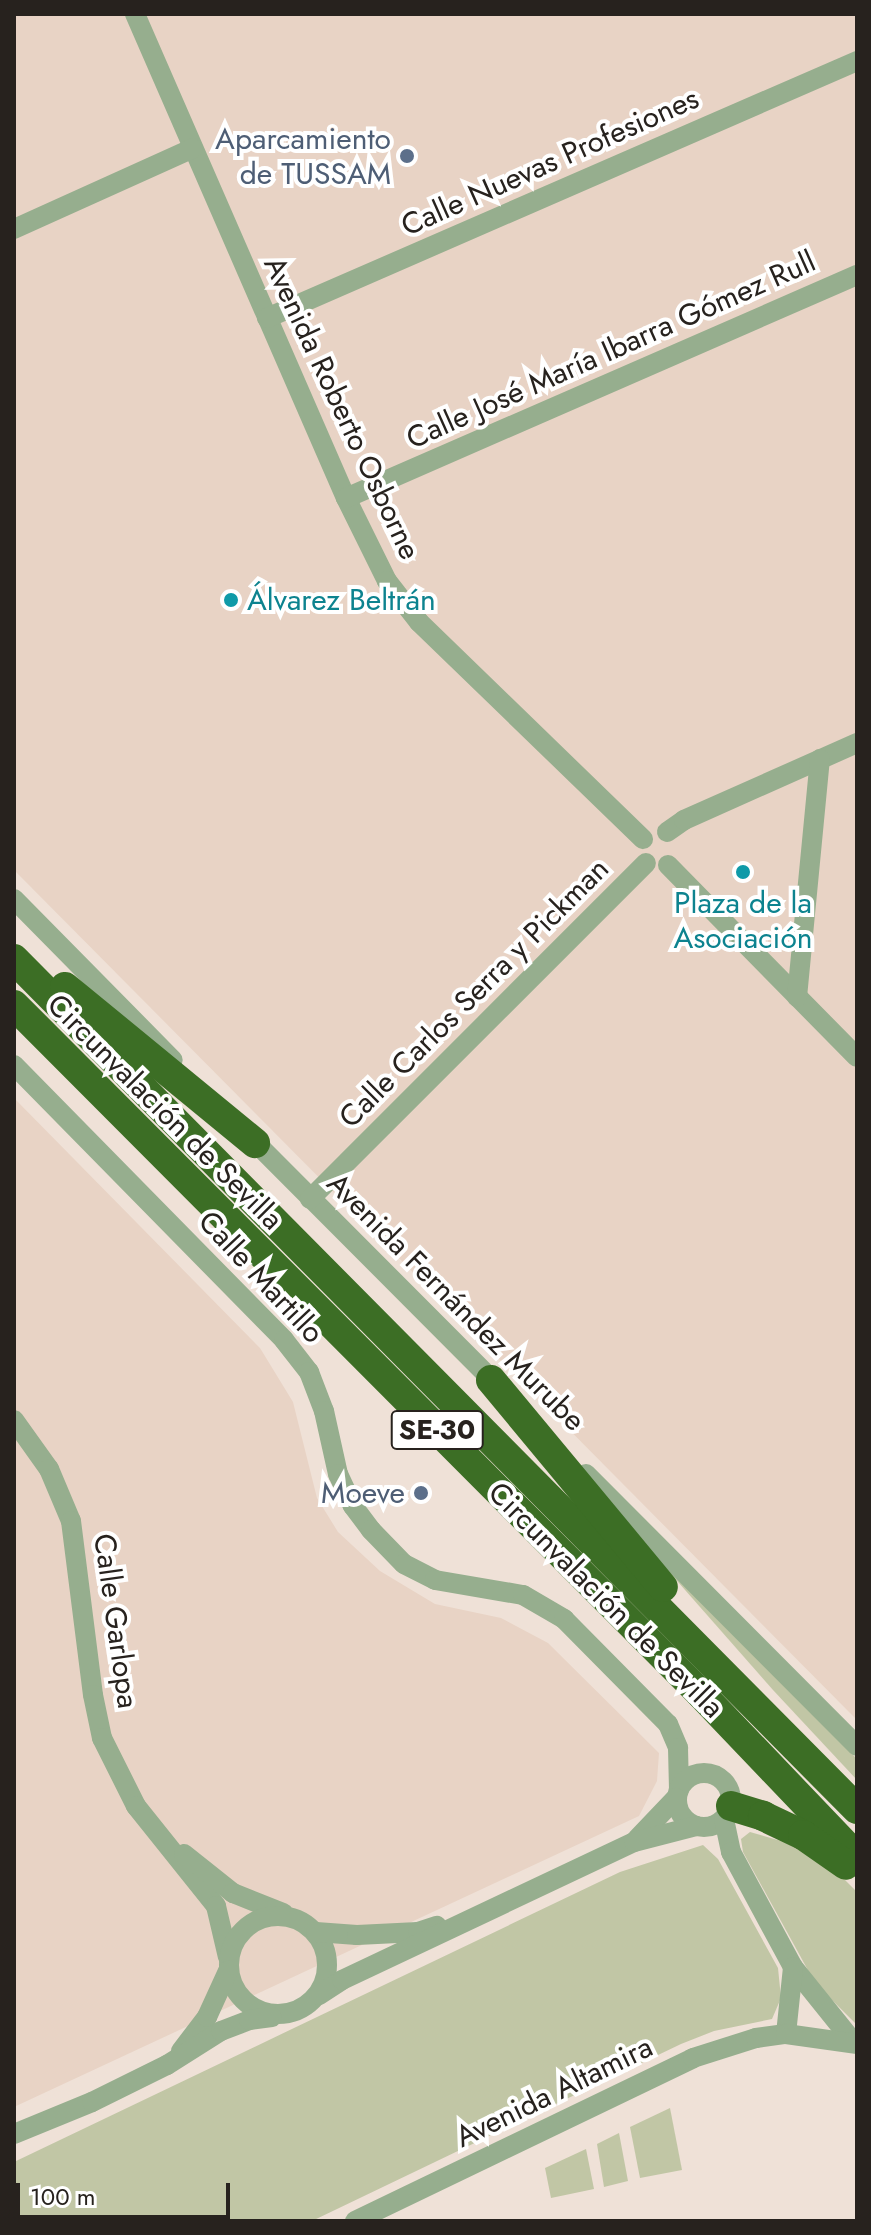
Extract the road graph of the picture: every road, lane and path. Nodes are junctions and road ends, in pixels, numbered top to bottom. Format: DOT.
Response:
graph roads {
  1 [pos="135,14"];
  2 [pos="857,61"];
  3 [pos="193,148"];
  4 [pos="14,229"];
  5 [pos="857,275"];
  6 [pos="267,318"];
  7 [pos="346,498"];
  8 [pos="857,743"];
  9 [pos="820,759"];
  10 [pos="667,832"];
  11 [pos="643,839"];
  12 [pos="646,863"];
  13 [pos="668,865"];
  14 [pos="14,899"];
  15 [pos="14,952"];
  16 [pos="14,959"];
  17 [pos="797,997"];
  18 [pos="14,1005"];
  19 [pos="857,1057"];
  20 [pos="14,1065"];
  21 [pos="255,1143"];
  22 [pos="310,1199"];
  23 [pos="491,1380"];
  24 [pos="14,1420"];
  25 [pos="781,1730"];
  26 [pos="853,1733"];
  27 [pos="678,1794"];
  28 [pos="857,1809"];
  29 [pos="714,1819"];
  30 [pos="156,1832"];
  31 [pos="634,1842"];
  32 [pos="857,1857"];
  33 [pos="857,1871"];
  34 [pos="491,1911"];
  35 [pos="289,1916"];
  36 [pos="316,1932"];
  37 [pos="228,1964"];
  38 [pos="793,1967"];
  39 [pos="319,1995"];
  40 [pos="826,2008"];
  41 [pos="280,2016"];
  42 [pos="786,2028"];
  43 [pos="855,2043"];
  44 [pos="167,2065"];
  45 [pos="92,2102"];
  46 [pos="14,2118"];
  47 [pos="14,2134"];
  48 [pos="355,2221"];
  1 -- 3 [label="street, Avenida Roberto Osborne"];
  2 -- 6 [label="street, Calle Nuevas Profesiones"];
  3 -- 4 [label="street"];
  3 -- 6 [label="street, Avenida Roberto Osborne"];
  5 -- 7 [label="street, Calle José María Ibarra Gómez Rull"];
  6 -- 7 [label="street, Avenida Roberto Osborne"];
  7 -- 11 [label="street, Avenida Roberto Osborne"];
  8 -- 9 [label="street"];
  9 -- 10 [label="street"];
  9 -- 17 [label="street"];
  10 -- 11 [label="street"];
  10 -- 13 [label="street"];
  11 -- 12 [label="street"];
  12 -- 13 [label="street"];
  12 -- 22 [label="street, Calle Carlos Serra y Pickman"];
  13 -- 17 [label="street"];
  14 -- 21 [label="street, Avenida Fernández Murube"];
  15 -- 21 [label="highway"];
  16 -- 25 [label="highway, Circunvalación de Sevilla / SE-30"];
  17 -- 19 [label="street"];
  18 -- 32 [label="highway, Circunvalación de Sevilla / SE-30"];
  20 -- 27 [label="street, Calle Martillo"];
  21 -- 22 [label="street, Avenida Fernández Murube"];
  22 -- 23 [label="street, Avenida Fernández Murube"];
  23 -- 25 [label="highway"];
  23 -- 26 [label="street, Avenida Fernández Murube"];
  24 -- 30 [label="street, Calle Garlopa"];
  25 -- 28 [label="highway, Circunvalación de Sevilla / SE-30"];
  27 -- 29 [label="street"];
  27 -- 29 [label="street"];
  27 -- 31 [label="street"];
  29 -- 31 [label="street"];
  29 -- 33 [label="highway"];
  29 -- 38 [label="street"];
  30 -- 35 [label="street, Calle Garlopa"];
  30 -- 37 [label="street, Calle Garlopa"];
  31 -- 34 [label="street"];
  34 -- 36 [label="street"];
  34 -- 39 [label="street"];
  35 -- 36 [label="street"];
  35 -- 37 [label="street"];
  36 -- 39 [label="street"];
  37 -- 41 [label="street"];
  37 -- 44 [label="street"];
  38 -- 40 [label="street"];
  38 -- 42 [label="street"];
  39 -- 41 [label="street"];
  40 -- 42 [label="street"];
  40 -- 43 [label="street"];
  41 -- 44 [label="street"];
  42 -- 43 [label="street"];
  42 -- 48 [label="street, Avenida Altamira"];
  44 -- 45 [label="street"];
  45 -- 46 [label="street"];
  45 -- 47 [label="street"];
}
